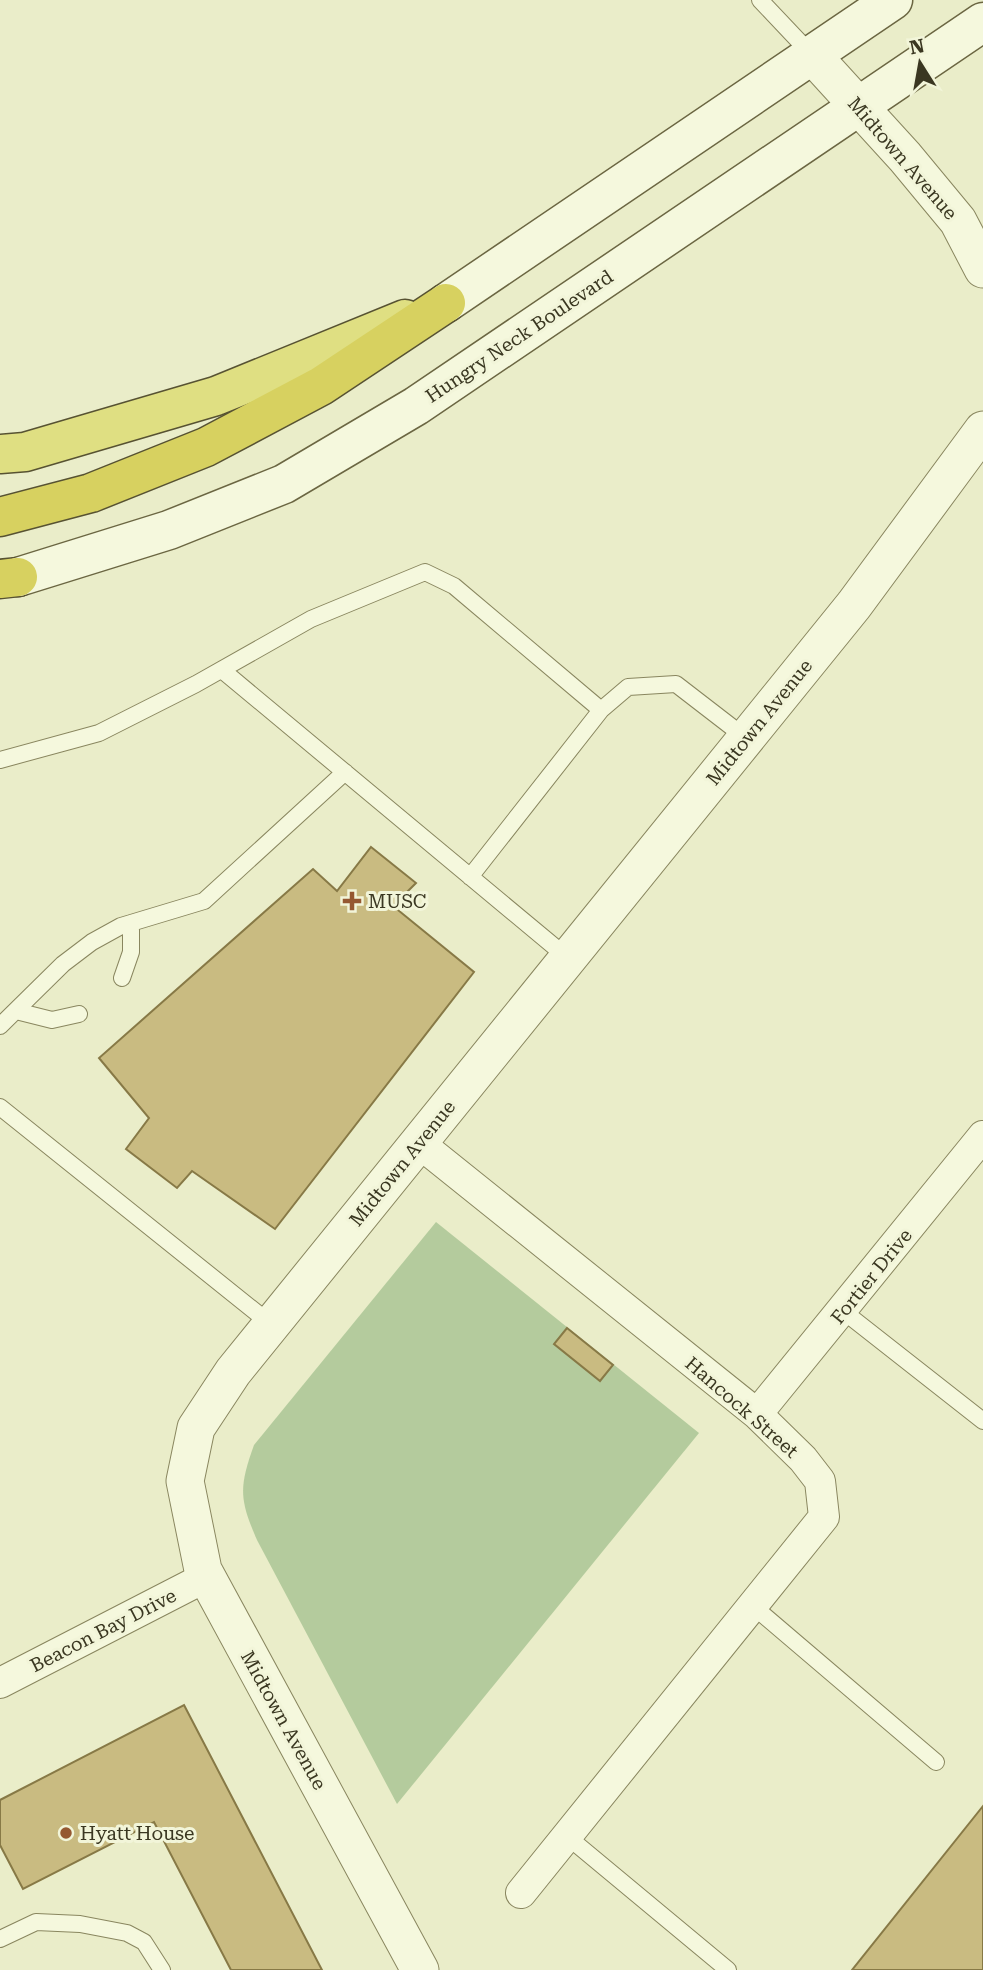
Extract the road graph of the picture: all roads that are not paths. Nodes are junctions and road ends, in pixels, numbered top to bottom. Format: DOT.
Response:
graph roads {
  1 [pos="760,0"];
  2 [pos="893,0"];
  3 [pos="983,22"];
  4 [pos="812,55"];
  5 [pos="859,107"];
  6 [pos="983,269"];
  7 [pos="446,303"];
  8 [pos="983,430"];
  9 [pos="0,454"];
  10 [pos="0,517"];
  11 [pos="6,580"];
  12 [pos="222,670"];
  13 [pos="600,710"];
  14 [pos="746,738"];
  15 [pos="0,760"];
  16 [pos="345,772"];
  17 [pos="470,877"];
  18 [pos="131,923"];
  19 [pos="568,958"];
  20 [pos="122,978"];
  21 [pos="16,1011"];
  22 [pos="79,1014"];
  23 [pos="0,1026"];
  24 [pos="0,1107"];
  25 [pos="983,1136"];
  26 [pos="419,1143"];
  27 [pos="843,1311"];
  28 [pos="272,1325"];
  29 [pos="757,1414"];
  30 [pos="983,1421"];
  31 [pos="206,1577"];
  32 [pos="753,1606"];
  33 [pos="0,1684"];
  34 [pos="936,1762"];
  35 [pos="568,1837"];
  36 [pos="521,1893"];
  37 [pos="0,1939"];
  38 [pos="162,1970"];
  39 [pos="420,1970"];
  40 [pos="728,1970"];
  1 -- 4 [label="lane"];
  2 -- 4 [label="main road"];
  3 -- 5 [label="main road, Hungry Neck Boulevard"];
  4 -- 5 [label="street, Midtown Avenue"];
  4 -- 7 [label="main road"];
  5 -- 6 [label="street, Midtown Avenue"];
  5 -- 11 [label="main road, Hungry Neck Boulevard"];
  7 -- 9 [label="highway"];
  7 -- 10 [label="highway"];
  8 -- 14 [label="street, Midtown Avenue"];
  12 -- 13 [label="lane"];
  12 -- 15 [label="lane"];
  12 -- 16 [label="lane"];
  13 -- 14 [label="lane"];
  13 -- 17 [label="lane"];
  14 -- 19 [label="street, Midtown Avenue"];
  16 -- 17 [label="lane"];
  16 -- 18 [label="lane"];
  17 -- 19 [label="lane"];
  18 -- 20 [label="lane"];
  18 -- 21 [label="lane"];
  19 -- 26 [label="street, Midtown Avenue"];
  21 -- 22 [label="lane"];
  21 -- 23 [label="lane"];
  24 -- 28 [label="lane"];
  25 -- 27 [label="street, Fortier Drive"];
  26 -- 28 [label="street, Midtown Avenue"];
  26 -- 29 [label="street, Hancock Street"];
  27 -- 29 [label="street, Fortier Drive"];
  27 -- 30 [label="lane"];
  28 -- 31 [label="street, Midtown Avenue"];
  29 -- 32 [label="street, Hancock Street"];
  31 -- 33 [label="street, Beacon Bay Drive"];
  31 -- 39 [label="street, Midtown Avenue"];
  32 -- 34 [label="lane"];
  32 -- 35 [label="street, Hancock Street"];
  35 -- 36 [label="street, Hancock Street"];
  35 -- 40 [label="lane"];
  37 -- 38 [label="lane"];
}
